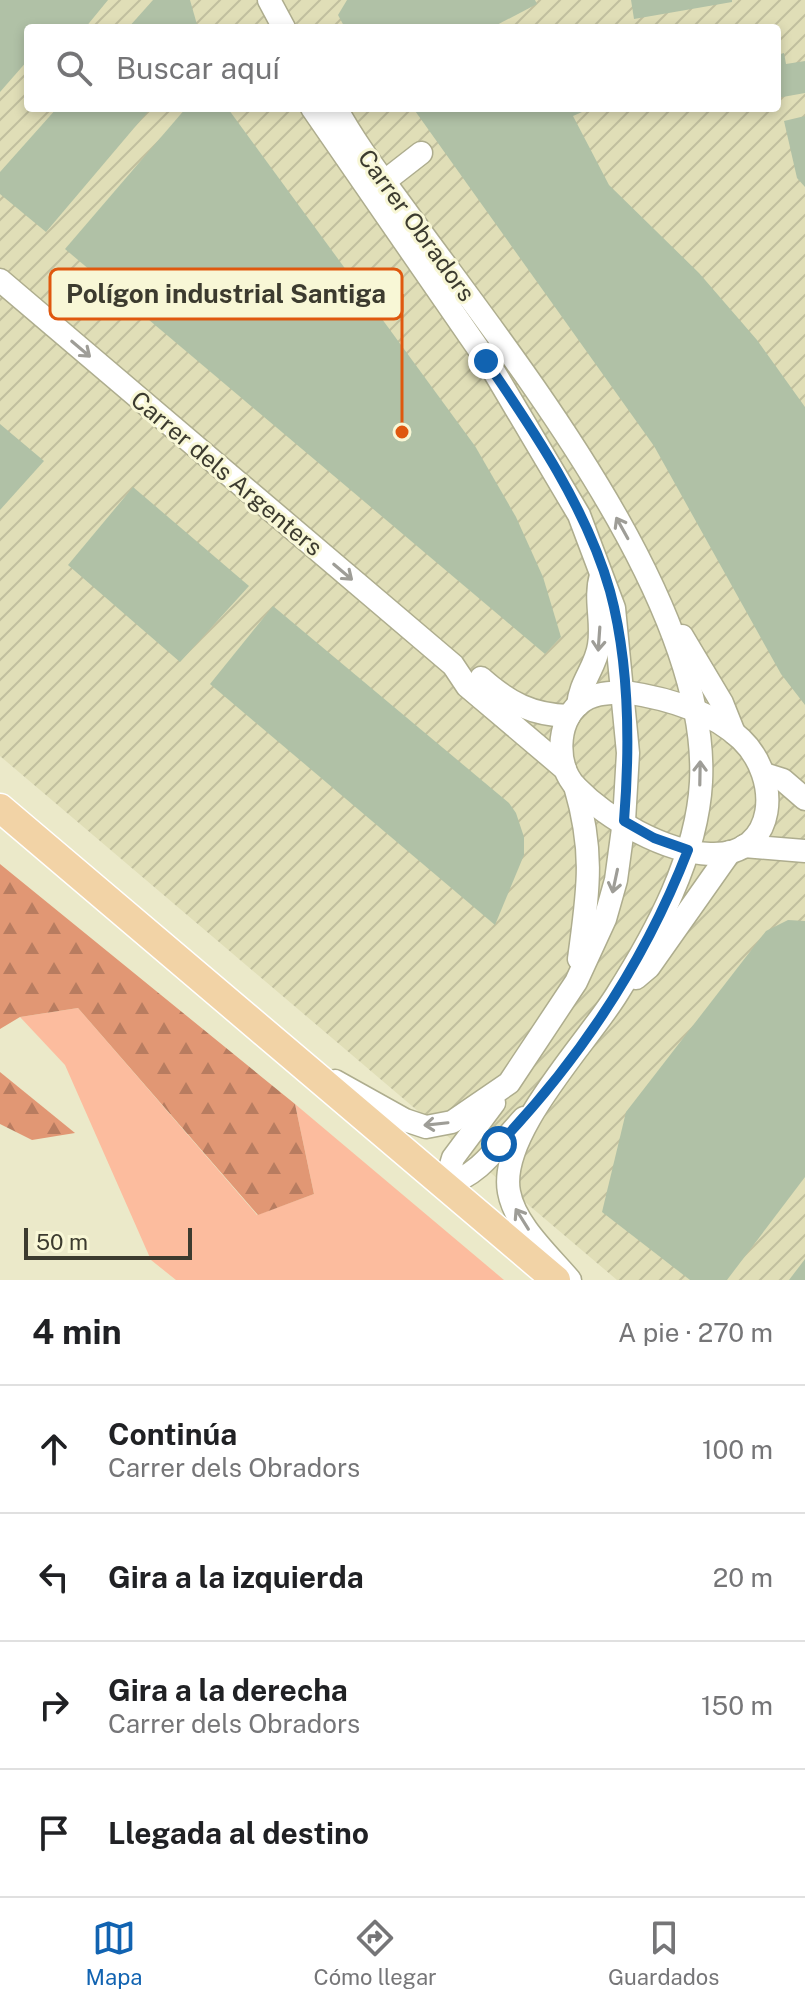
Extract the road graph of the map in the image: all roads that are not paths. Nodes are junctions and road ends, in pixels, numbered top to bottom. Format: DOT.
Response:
graph roads {
  1 [pos="259,0"];
  2 [pos="269,0"];
  3 [pos="282,0"];
  4 [pos="268,24"];
  5 [pos="282,24"];
  6 [pos="292,24"];
  7 [pos="314,112"];
  8 [pos="325,112"];
  9 [pos="339,112"];
  10 [pos="329,137"];
  11 [pos="421,153"];
  12 [pos="385,181"];
  13 [pos="0,280"];
  14 [pos="486,361"];
  15 [pos="603,570"];
  16 [pos="667,621"];
  17 [pos="453,665"];
  18 [pos="625,692"];
  19 [pos="574,710"];
  20 [pos="694,710"];
  21 [pos="734,733"];
  22 [pos="764,774"];
  23 [pos="570,778"];
  24 [pos="805,799"];
  25 [pos="0,808"];
  26 [pos="624,821"];
  27 [pos="737,849"];
  28 [pos="688,850"];
  29 [pos="805,851"];
  30 [pos="576,982"];
  31 [pos="617,995"];
  32 [pos="293,1056"];
  33 [pos="509,1083"];
  34 [pos="536,1106"];
  35 [pos="445,1185"];
  36 [pos="556,1280"];
  37 [pos="570,1280"];
  1 -- 4 [label="street"];
  2 -- 5 [label="street"];
  3 -- 6 [label="street"];
  7 -- 10 [label="street"];
  8 -- 10 [label="street"];
  9 -- 12 [label="street, Carrer Obradors"];
  10 -- 12 [label="street"];
  10 -- 14 [label="street"];
  11 -- 12 [label="street"];
  12 -- 14 [label="street"];
  16 -- 12 [label="street, Carrer Obradors, one-way"];
  13 -- 17 [label="street, Carrer dels Argenters, one-way"];
  14 -- 15 [label="street"];
  15 -- 18 [label="street"];
  15 -- 19 [label="street, one-way"];
  16 -- 20 [label="street"];
  16 -- 21 [label="street"];
  17 -- 19 [label="street, Carrer dels Argenters"];
  17 -- 23 [label="street, Carrer dels Argenters"];
  18 -- 19 [label="street"];
  18 -- 20 [label="street"];
  18 -- 26 [label="street"];
  19 -- 23 [label="street"];
  20 -- 21 [label="street"];
  28 -- 20 [label="street, one-way"];
  21 -- 22 [label="street"];
  22 -- 24 [label="street"];
  22 -- 27 [label="street"];
  23 -- 26 [label="street, Carrer dels Argenters"];
  23 -- 30 [label="street"];
  25 -- 32 [label="main road"];
  26 -- 28 [label="street, Carrer dels Argenters"];
  26 -- 30 [label="street, one-way"];
  27 -- 28 [label="street, Carrer dels Argenters"];
  27 -- 29 [label="street, Carrer dels Argenters"];
  27 -- 31 [label="street"];
  28 -- 31 [label="street"];
  30 -- 33 [label="street"];
  31 -- 34 [label="street"];
  33 -- 32 [label="street, one-way"];
  32 -- 35 [label="main road"];
  33 -- 35 [label="street"];
  34 -- 35 [label="street"];
  37 -- 34 [label="street, one-way"];
  35 -- 36 [label="main road"];
}
